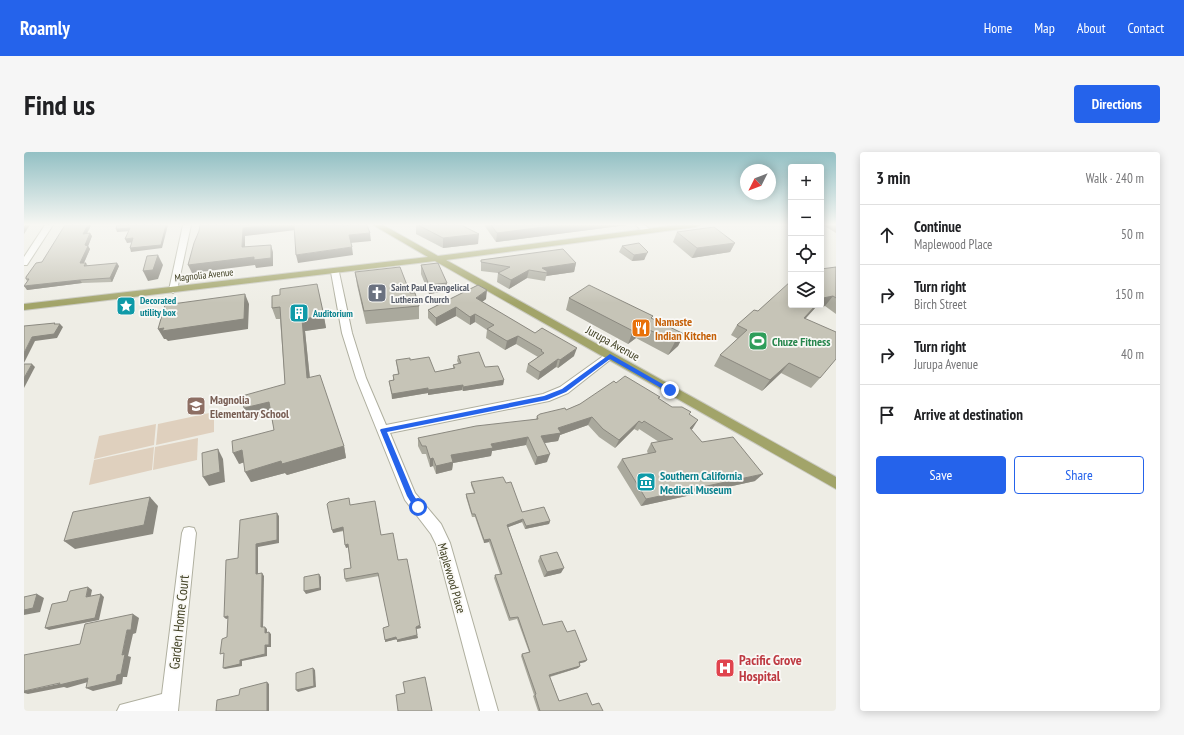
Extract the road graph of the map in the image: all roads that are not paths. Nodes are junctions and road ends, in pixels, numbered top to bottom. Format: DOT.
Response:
graph roads {
  1 [pos="32,251"];
  2 [pos="182,251"];
  3 [pos="422,251"];
  4 [pos="498,251"];
  5 [pos="436,259"];
  6 [pos="24,263"];
  7 [pos="335,272"];
  8 [pos="172,290"];
  9 [pos="24,307"];
  10 [pos="610,356"];
  11 [pos="383,430"];
  12 [pos="836,483"];
  13 [pos="189,534"];
  14 [pos="170,706"];
  15 [pos="126,711"];
  16 [pos="489,711"];
  1 -- 6 [label="street"];
  2 -- 8 [label="street"];
  3 -- 5 [label="main road, Jurupa Avenue"];
  4 -- 5 [label="main road, Magnolia Avenue"];
  5 -- 7 [label="main road, Magnolia Avenue"];
  5 -- 10 [label="main road, Jurupa Avenue"];
  7 -- 8 [label="main road, Magnolia Avenue"];
  7 -- 11 [label="street, Maplewood Place"];
  8 -- 9 [label="main road, Magnolia Avenue"];
  10 -- 11 [label="street"];
  10 -- 12 [label="main road, Jurupa Avenue"];
  11 -- 16 [label="street, Maplewood Place"];
  13 -- 14 [label="street, Garden Home Court"];
  14 -- 15 [label="street"];
}
